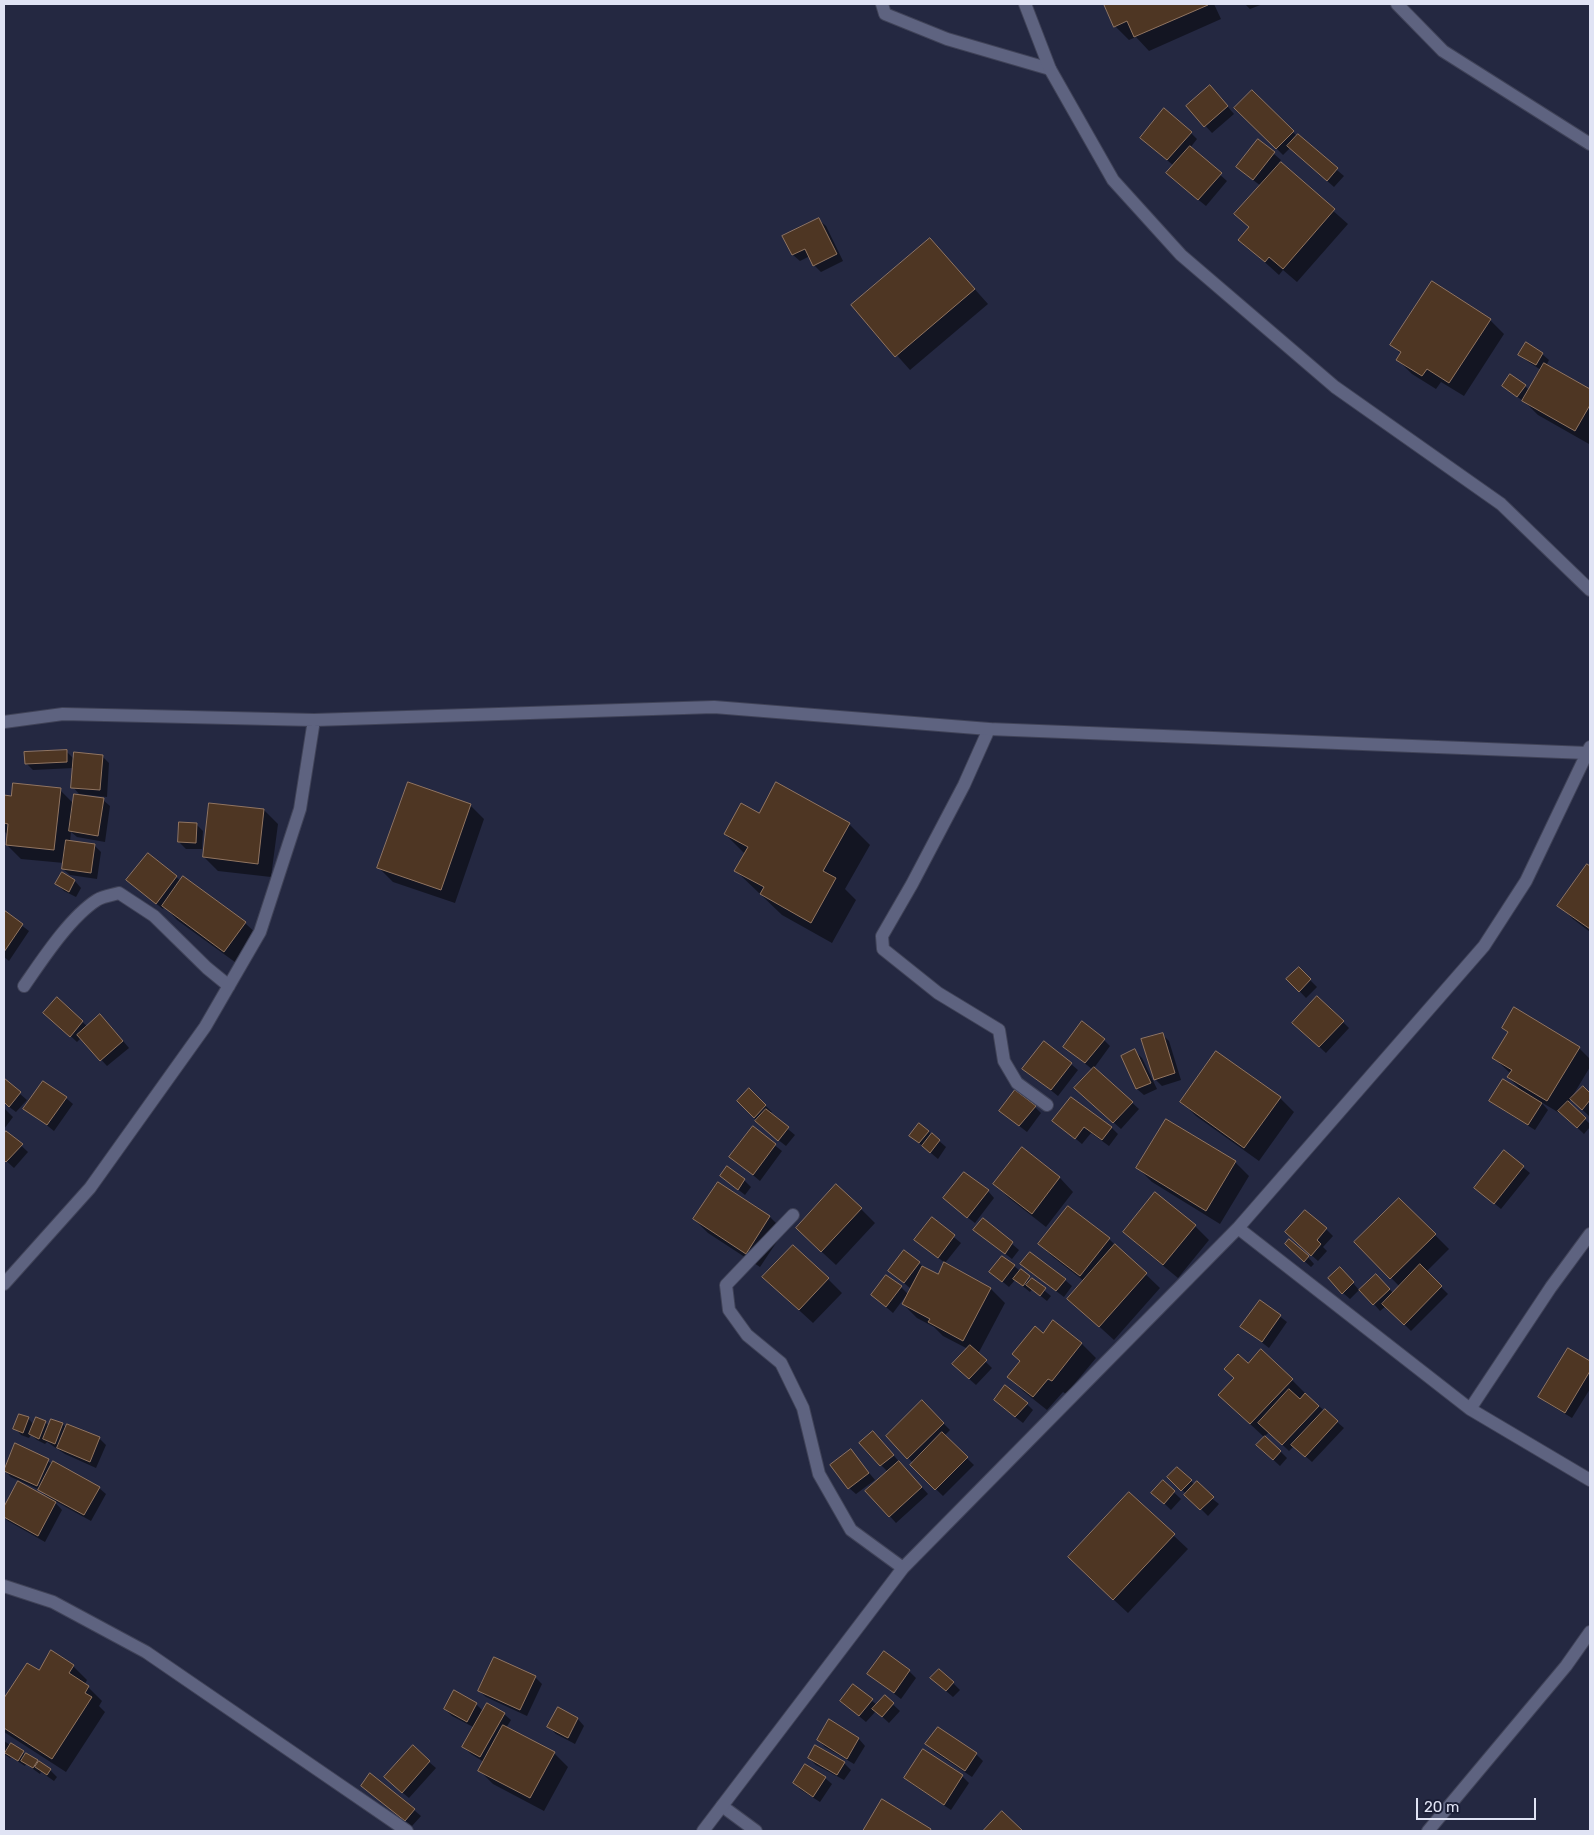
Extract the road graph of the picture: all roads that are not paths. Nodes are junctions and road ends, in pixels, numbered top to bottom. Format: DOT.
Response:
graph roads {
  1 [pos="882,4"];
  2 [pos="1024,4"];
  3 [pos="1397,4"];
  4 [pos="1050,69"];
  5 [pos="1590,144"];
  6 [pos="1590,590"];
  7 [pos="314,720"];
  8 [pos="4,722"];
  9 [pos="989,729"];
  10 [pos="1589,750"];
  11 [pos="24,986"];
  12 [pos="229,986"];
  13 [pos="1047,1105"];
  14 [pos="793,1215"];
  15 [pos="1238,1228"];
  16 [pos="1590,1234"];
  17 [pos="4,1284"];
  18 [pos="1470,1409"];
  19 [pos="1590,1480"];
  20 [pos="903,1568"];
  21 [pos="4,1586"];
  22 [pos="1590,1632"];
  23 [pos="722,1806"];
  24 [pos="407,1831"];
  25 [pos="703,1831"];
  26 [pos="756,1831"];
  27 [pos="1428,1831"];
  1 -- 4 [label="street"];
  2 -- 4 [label="street"];
  3 -- 5 [label="street"];
  4 -- 6 [label="street"];
  7 -- 8 [label="street"];
  7 -- 9 [label="street"];
  7 -- 12 [label="street"];
  9 -- 10 [label="street"];
  9 -- 13 [label="street"];
  10 -- 15 [label="street"];
  11 -- 12 [label="street"];
  12 -- 17 [label="street"];
  14 -- 20 [label="street"];
  15 -- 18 [label="street"];
  15 -- 20 [label="street"];
  16 -- 18 [label="street"];
  18 -- 19 [label="street"];
  20 -- 23 [label="street"];
  21 -- 24 [label="street"];
  22 -- 27 [label="street"];
  23 -- 25 [label="street"];
  23 -- 26 [label="street"];
}
